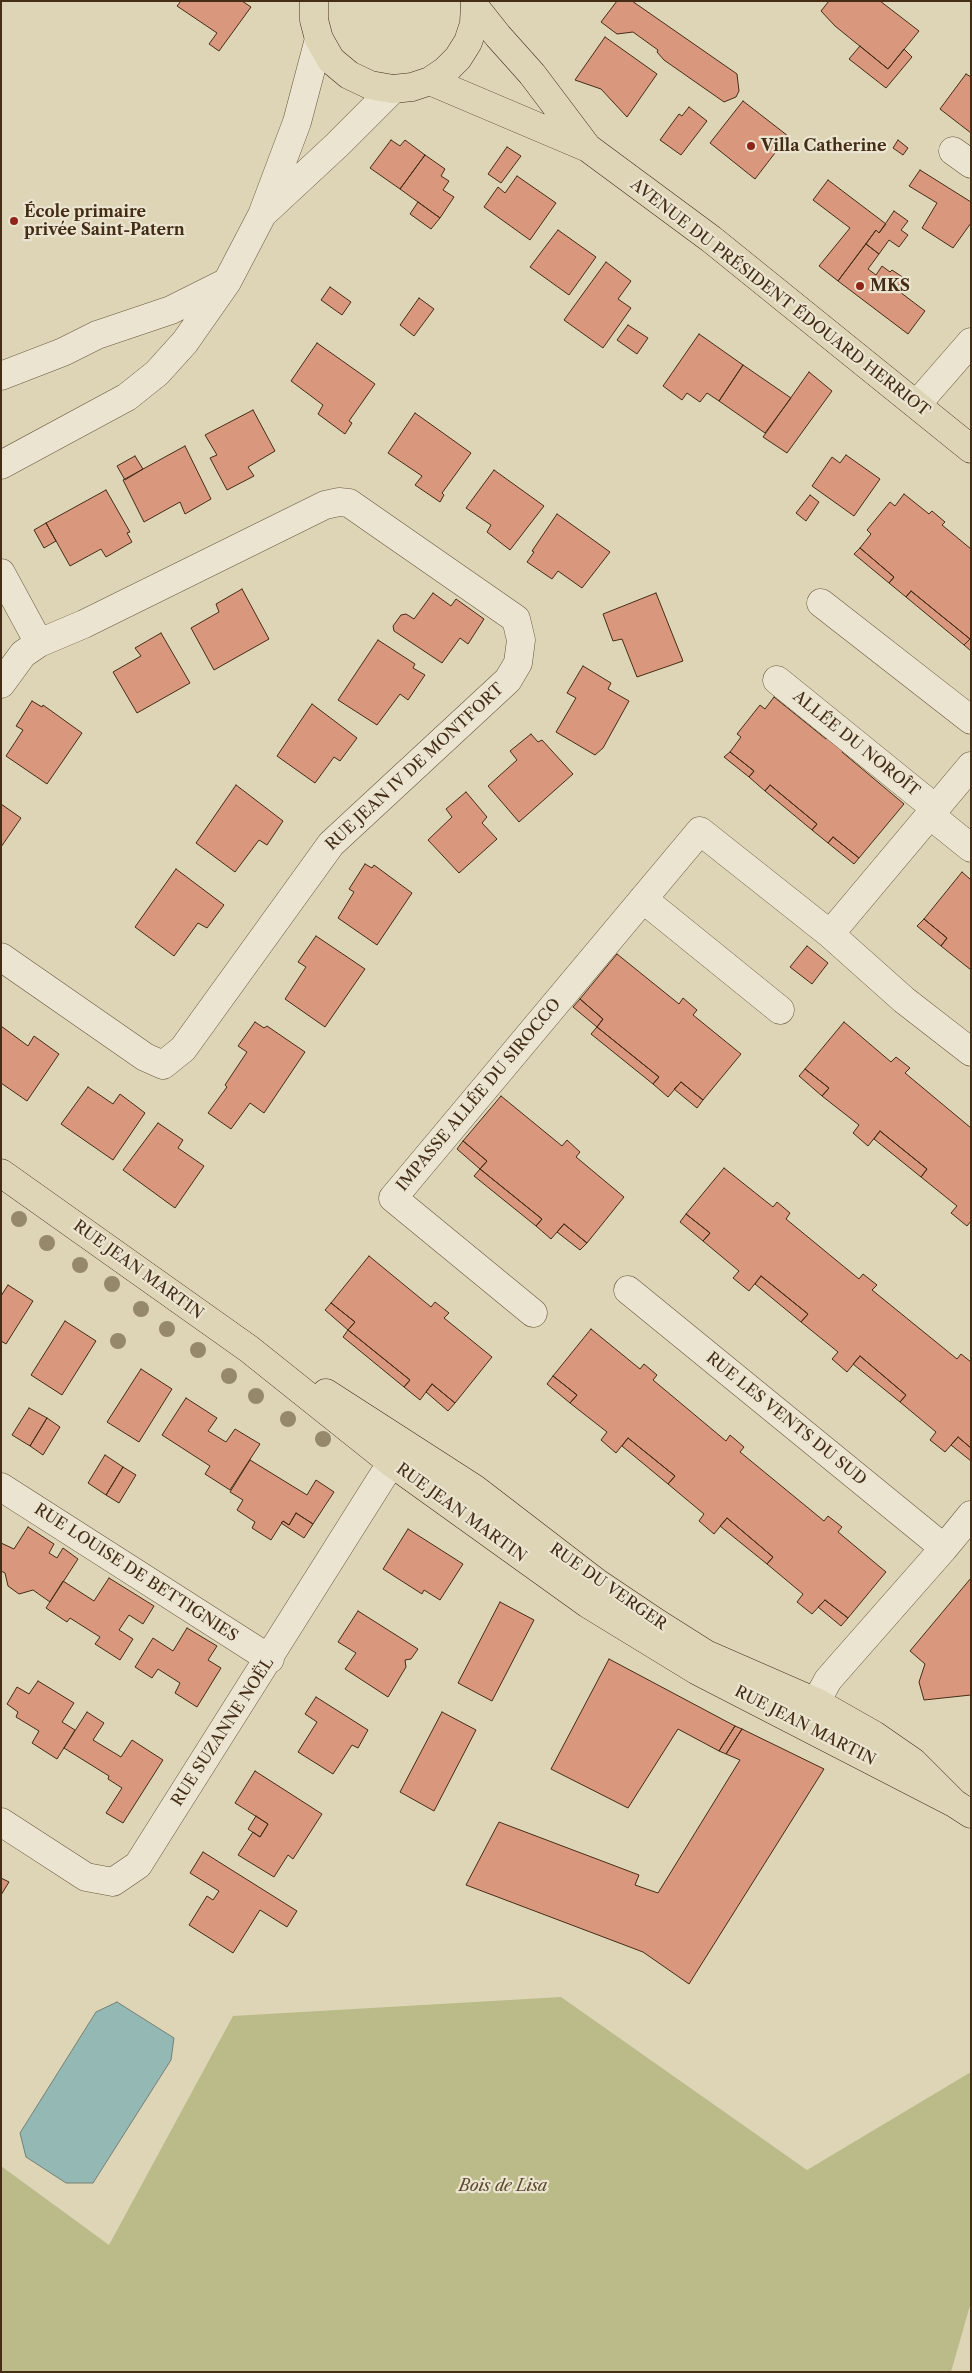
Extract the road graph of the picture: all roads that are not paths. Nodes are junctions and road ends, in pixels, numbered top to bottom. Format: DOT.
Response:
graph roads {
  1 [pos="314,1"];
  2 [pos="475,4"];
  3 [pos="320,39"];
  4 [pos="430,81"];
  5 [pos="393,89"];
  6 [pos="588,148"];
  7 [pos="262,215"];
  8 [pos="226,282"];
  9 [pos="971,342"];
  10 [pos="1,376"];
  11 [pos="917,404"];
  12 [pos="971,449"];
  13 [pos="1,465"];
  14 [pos="1,573"];
  15 [pos="821,603"];
  16 [pos="39,643"];
  17 [pos="777,680"];
  18 [pos="1,684"];
  19 [pos="971,720"];
  20 [pos="971,766"];
  21 [pos="932,811"];
  22 [pos="971,848"];
  23 [pos="643,899"];
  24 [pos="830,934"];
  25 [pos="1,957"];
  26 [pos="780,1010"];
  27 [pos="971,1052"];
  28 [pos="1,1173"];
  29 [pos="628,1290"];
  30 [pos="533,1313"];
  31 [pos="249,1349"];
  32 [pos="393,1464"];
  33 [pos="1,1486"];
  34 [pos="971,1514"];
  35 [pos="944,1548"];
  36 [pos="270,1659"];
  37 [pos="816,1702"];
  38 [pos="962,1809"];
  39 [pos="1,1822"];
  1 -- 3 [label="main road"];
  2 -- 4 [label="main road"];
  2 -- 6 [label="main road, AVENUE DU PRÉSIDENT ÉDOUARD HERRIOT"];
  3 -- 5 [label="main road"];
  3 -- 7 [label="street"];
  4 -- 5 [label="main road"];
  4 -- 6 [label="main road, AVENUE DU PRÉSIDENT ÉDOUARD HERRIOT"];
  5 -- 7 [label="street"];
  6 -- 11 [label="main road, AVENUE DU PRÉSIDENT ÉDOUARD HERRIOT"];
  7 -- 8 [label="street"];
  8 -- 10 [label="street"];
  8 -- 13 [label="street"];
  9 -- 11 [label="street"];
  11 -- 12 [label="main road, AVENUE DU PRÉSIDENT ÉDOUARD HERRIOT"];
  14 -- 16 [label="street"];
  15 -- 19 [label="street"];
  16 -- 18 [label="street, RUE JEAN IV DE MONTFORT"];
  16 -- 25 [label="street, RUE JEAN IV DE MONTFORT"];
  17 -- 21 [label="street, ALLÉE DU NOROÎT"];
  20 -- 21 [label="street"];
  21 -- 22 [label="street"];
  21 -- 24 [label="street"];
  23 -- 24 [label="street, IMPASSE ALLÉE DU SIROCCO"];
  23 -- 26 [label="street"];
  23 -- 30 [label="street, IMPASSE ALLÉE DU SIROCCO"];
  24 -- 27 [label="street"];
  28 -- 31 [label="main road, RUE JEAN MARTIN"];
  29 -- 35 [label="street, RUE LES VENTS DU SUD"];
  31 -- 32 [label="main road, RUE JEAN MARTIN"];
  31 -- 37 [label="main road, RUE DU VERGER"];
  32 -- 36 [label="street, RUE SUZANNE NOËL"];
  32 -- 38 [label="main road, RUE JEAN MARTIN"];
  33 -- 36 [label="street, RUE LOUISE DE BETTIGNIES"];
  34 -- 35 [label="street"];
  35 -- 37 [label="street"];
  36 -- 39 [label="street, RUE SUZANNE NOËL"];
  37 -- 38 [label="main road, RUE DU VERGER"];
}
